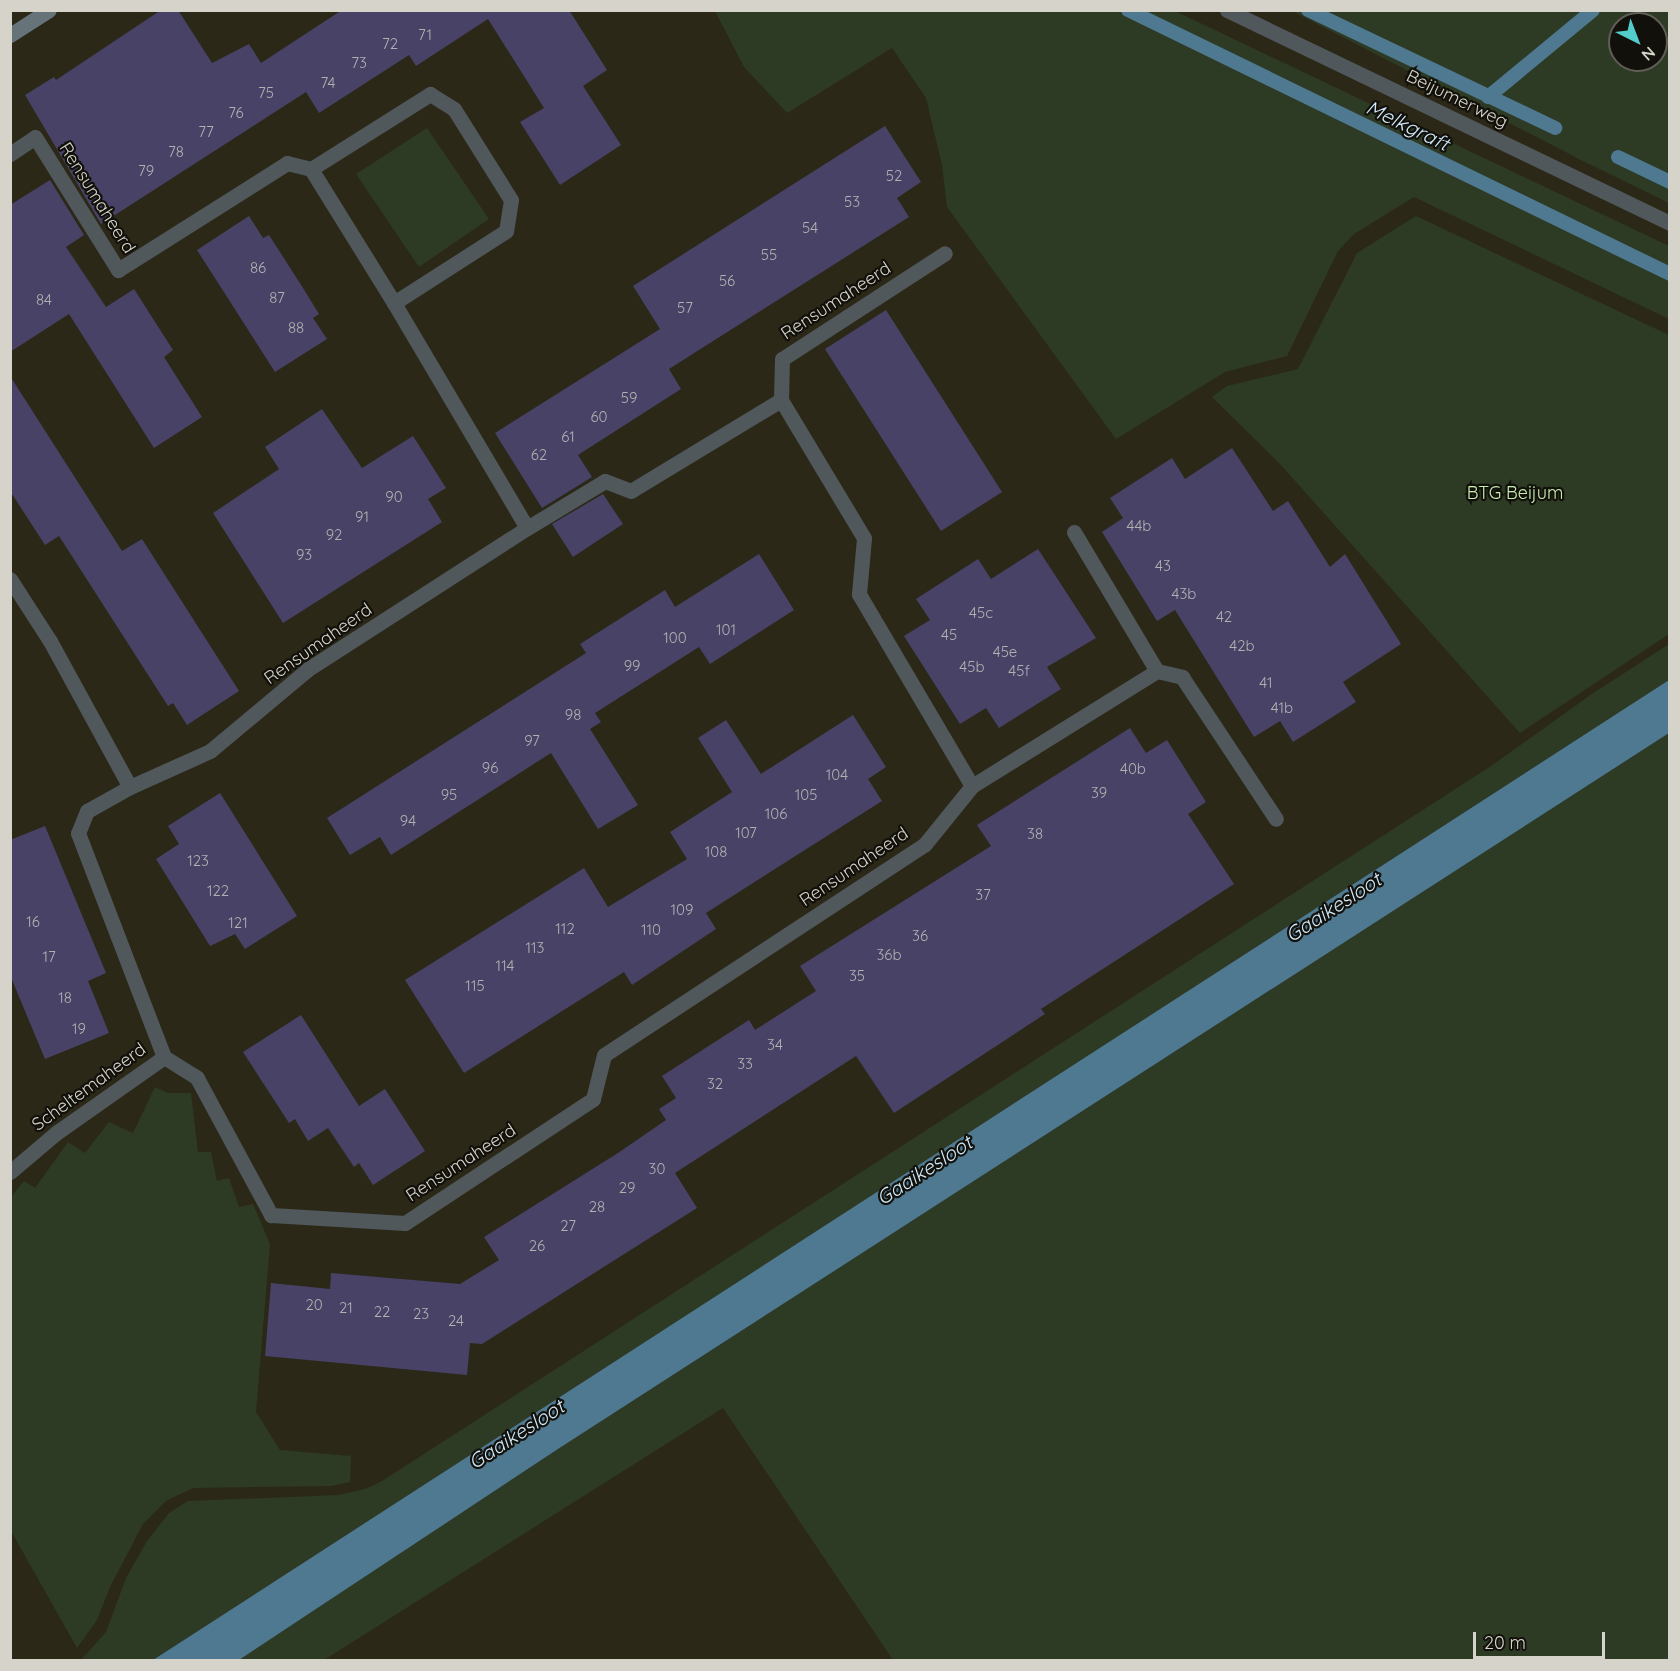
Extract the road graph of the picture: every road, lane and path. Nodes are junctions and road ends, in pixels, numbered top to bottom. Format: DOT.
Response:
graph roads {
  1 [pos="49,10"];
  2 [pos="1227,10"];
  3 [pos="10,35"];
  4 [pos="10,154"];
  5 [pos="311,169"];
  6 [pos="1670,223"];
  7 [pos="945,253"];
  8 [pos="394,303"];
  9 [pos="781,400"];
  10 [pos="527,528"];
  11 [pos="1074,532"];
  12 [pos="10,579"];
  13 [pos="1157,671"];
  14 [pos="972,786"];
  15 [pos="130,787"];
  16 [pos="1276,819"];
  17 [pos="164,1057"];
  18 [pos="10,1172"];
  1 -- 3 [label="street"];
  2 -- 6 [label="street, Beijumerweg"];
  4 -- 5 [label="street, Rensumaheerd"];
  5 -- 8 [label="street"];
  5 -- 8 [label="street"];
  7 -- 9 [label="street, Rensumaheerd"];
  8 -- 10 [label="street"];
  9 -- 10 [label="street, Rensumaheerd"];
  9 -- 14 [label="street"];
  10 -- 15 [label="street, Rensumaheerd"];
  11 -- 13 [label="street"];
  12 -- 15 [label="street"];
  13 -- 14 [label="street, Rensumaheerd"];
  13 -- 16 [label="street"];
  14 -- 17 [label="street, Rensumaheerd"];
  15 -- 17 [label="street, Rensumaheerd"];
  17 -- 18 [label="street, Scheltemaheerd"];
}
